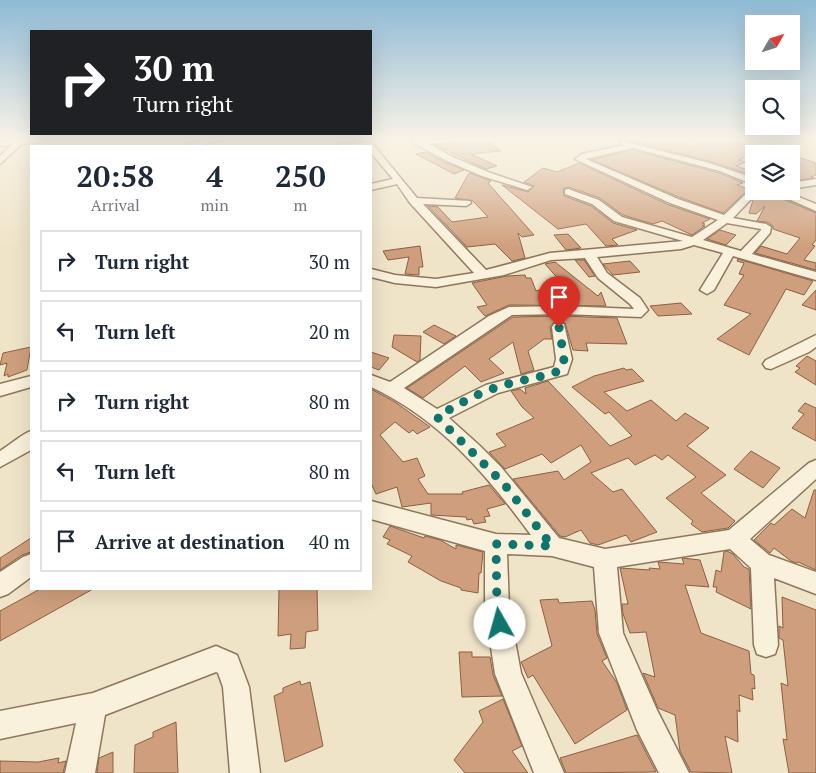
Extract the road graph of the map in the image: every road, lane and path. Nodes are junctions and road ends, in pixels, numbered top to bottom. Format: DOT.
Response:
graph roads {
  1 [pos="396,176"];
  2 [pos="492,176"];
  3 [pos="618,176"];
  4 [pos="399,180"];
  5 [pos="816,182"];
  6 [pos="800,185"];
  7 [pos="372,187"];
  8 [pos="527,187"];
  9 [pos="568,192"];
  10 [pos="746,200"];
  11 [pos="797,200"];
  12 [pos="414,201"];
  13 [pos="466,203"];
  14 [pos="816,208"];
  15 [pos="727,220"];
  16 [pos="694,241"];
  17 [pos="730,251"];
  18 [pos="589,254"];
  19 [pos="745,254"];
  20 [pos="372,273"];
  21 [pos="483,275"];
  22 [pos="816,276"];
  23 [pos="707,290"];
  24 [pos="559,327"];
  25 [pos="816,340"];
  26 [pos="771,364"];
  27 [pos="372,380"];
  28 [pos="30,382"];
  29 [pos="393,388"];
  30 [pos="0,390"];
  31 [pos="437,417"];
  32 [pos="30,439"];
  33 [pos="0,460"];
  34 [pos="816,468"];
  35 [pos="372,510"];
  36 [pos="734,539"];
  37 [pos="496,544"];
  38 [pos="552,546"];
  39 [pos="605,559"];
  40 [pos="762,563"];
  41 [pos="30,565"];
  42 [pos="816,583"];
  43 [pos="0,586"];
  44 [pos="766,645"];
  45 [pos="93,706"];
  46 [pos="0,726"];
  47 [pos="80,773"];
  48 [pos="245,773"];
  49 [pos="549,773"];
  50 [pos="674,773"];
  1 -- 4 [label="street"];
  2 -- 8 [label="street"];
  3 -- 15 [label="street"];
  4 -- 7 [label="street"];
  4 -- 12 [label="street"];
  5 -- 6 [label="street"];
  9 -- 16 [label="street"];
  10 -- 15 [label="street"];
  11 -- 14 [label="street"];
  12 -- 13 [label="street"];
  12 -- 21 [label="street"];
  15 -- 16 [label="street"];
  15 -- 19 [label="street"];
  16 -- 17 [label="street"];
  16 -- 18 [label="street"];
  17 -- 19 [label="street"];
  17 -- 23 [label="street"];
  18 -- 21 [label="street"];
  18 -- 29 [label="street"];
  19 -- 22 [label="street"];
  20 -- 21 [label="street"];
  24 -- 31 [label="street"];
  25 -- 26 [label="street"];
  27 -- 29 [label="street"];
  28 -- 30 [label="street"];
  29 -- 31 [label="street"];
  31 -- 38 [label="street"];
  32 -- 33 [label="street"];
  34 -- 36 [label="street"];
  35 -- 37 [label="street"];
  36 -- 39 [label="street"];
  36 -- 40 [label="street"];
  37 -- 38 [label="street"];
  37 -- 49 [label="street"];
  38 -- 39 [label="street"];
  39 -- 50 [label="street"];
  40 -- 42 [label="street"];
  40 -- 44 [label="street"];
  41 -- 43 [label="street"];
  45 -- 46 [label="street"];
  45 -- 47 [label="street"];
  45 -- 48 [label="street"];
}
